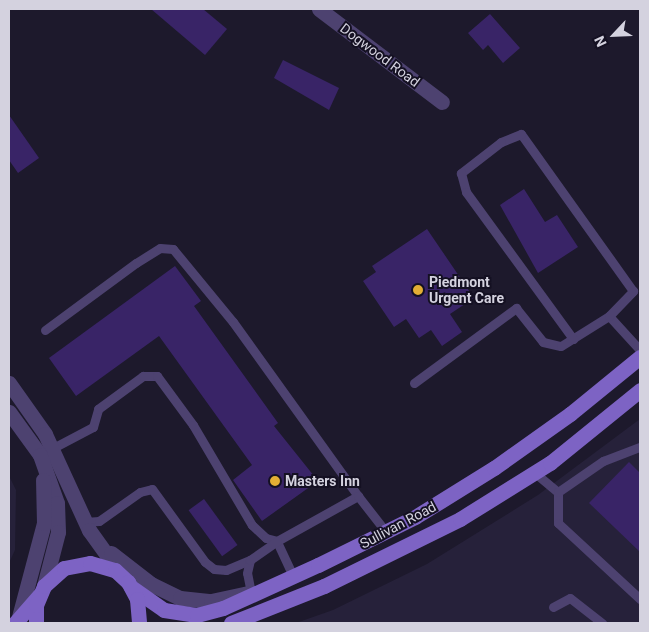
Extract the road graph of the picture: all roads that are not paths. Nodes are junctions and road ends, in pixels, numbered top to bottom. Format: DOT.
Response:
graph roads {
  1 [pos="319,9"];
  2 [pos="442,102"];
  3 [pos="609,316"];
  4 [pos="45,330"];
  5 [pos="573,339"];
  6 [pos="640,350"];
  7 [pos="640,357"];
  8 [pos="9,383"];
  9 [pos="414,383"];
  10 [pos="640,390"];
  11 [pos="9,412"];
  12 [pos="30,438"];
  13 [pos="640,447"];
  14 [pos="53,448"];
  15 [pos="535,473"];
  16 [pos="558,492"];
  17 [pos="358,496"];
  18 [pos="85,522"];
  19 [pos="386,532"];
  20 [pos="277,541"];
  21 [pos="250,560"];
  22 [pos="293,576"];
  23 [pos="128,583"];
  24 [pos="43,589"];
  25 [pos="252,593"];
  26 [pos="640,599"];
  27 [pos="554,607"];
  28 [pos="17,621"];
  29 [pos="36,623"];
  30 [pos="139,623"];
  31 [pos="231,623"];
  32 [pos="602,623"];
  1 -- 2 [label="street, Dogwood Road"];
  3 -- 5 [label="lane"];
  3 -- 5 [label="lane"];
  3 -- 6 [label="lane"];
  4 -- 17 [label="lane"];
  5 -- 9 [label="lane"];
  7 -- 19 [label="main road, Sullivan Road"];
  8 -- 14 [label="street"];
  10 -- 15 [label="main road, Sullivan Road"];
  11 -- 12 [label="street"];
  12 -- 24 [label="street"];
  12 -- 28 [label="street"];
  13 -- 16 [label="lane"];
  14 -- 18 [label="street"];
  14 -- 20 [label="lane"];
  15 -- 16 [label="lane"];
  15 -- 31 [label="main road, Sullivan Road"];
  16 -- 26 [label="lane"];
  17 -- 19 [label="lane"];
  17 -- 20 [label="lane"];
  18 -- 21 [label="lane"];
  18 -- 23 [label="street"];
  18 -- 25 [label="street"];
  19 -- 22 [label="main road, Sullivan Road"];
  20 -- 21 [label="lane"];
  20 -- 22 [label="lane"];
  21 -- 25 [label="lane"];
  22 -- 25 [label="main road, Sullivan Road"];
  23 -- 24 [label="main road, Sullivan Road"];
  23 -- 25 [label="main road, Sullivan Road"];
  23 -- 30 [label="main road"];
  24 -- 28 [label="main road"];
  24 -- 29 [label="main road"];
  27 -- 32 [label="lane"];
}
